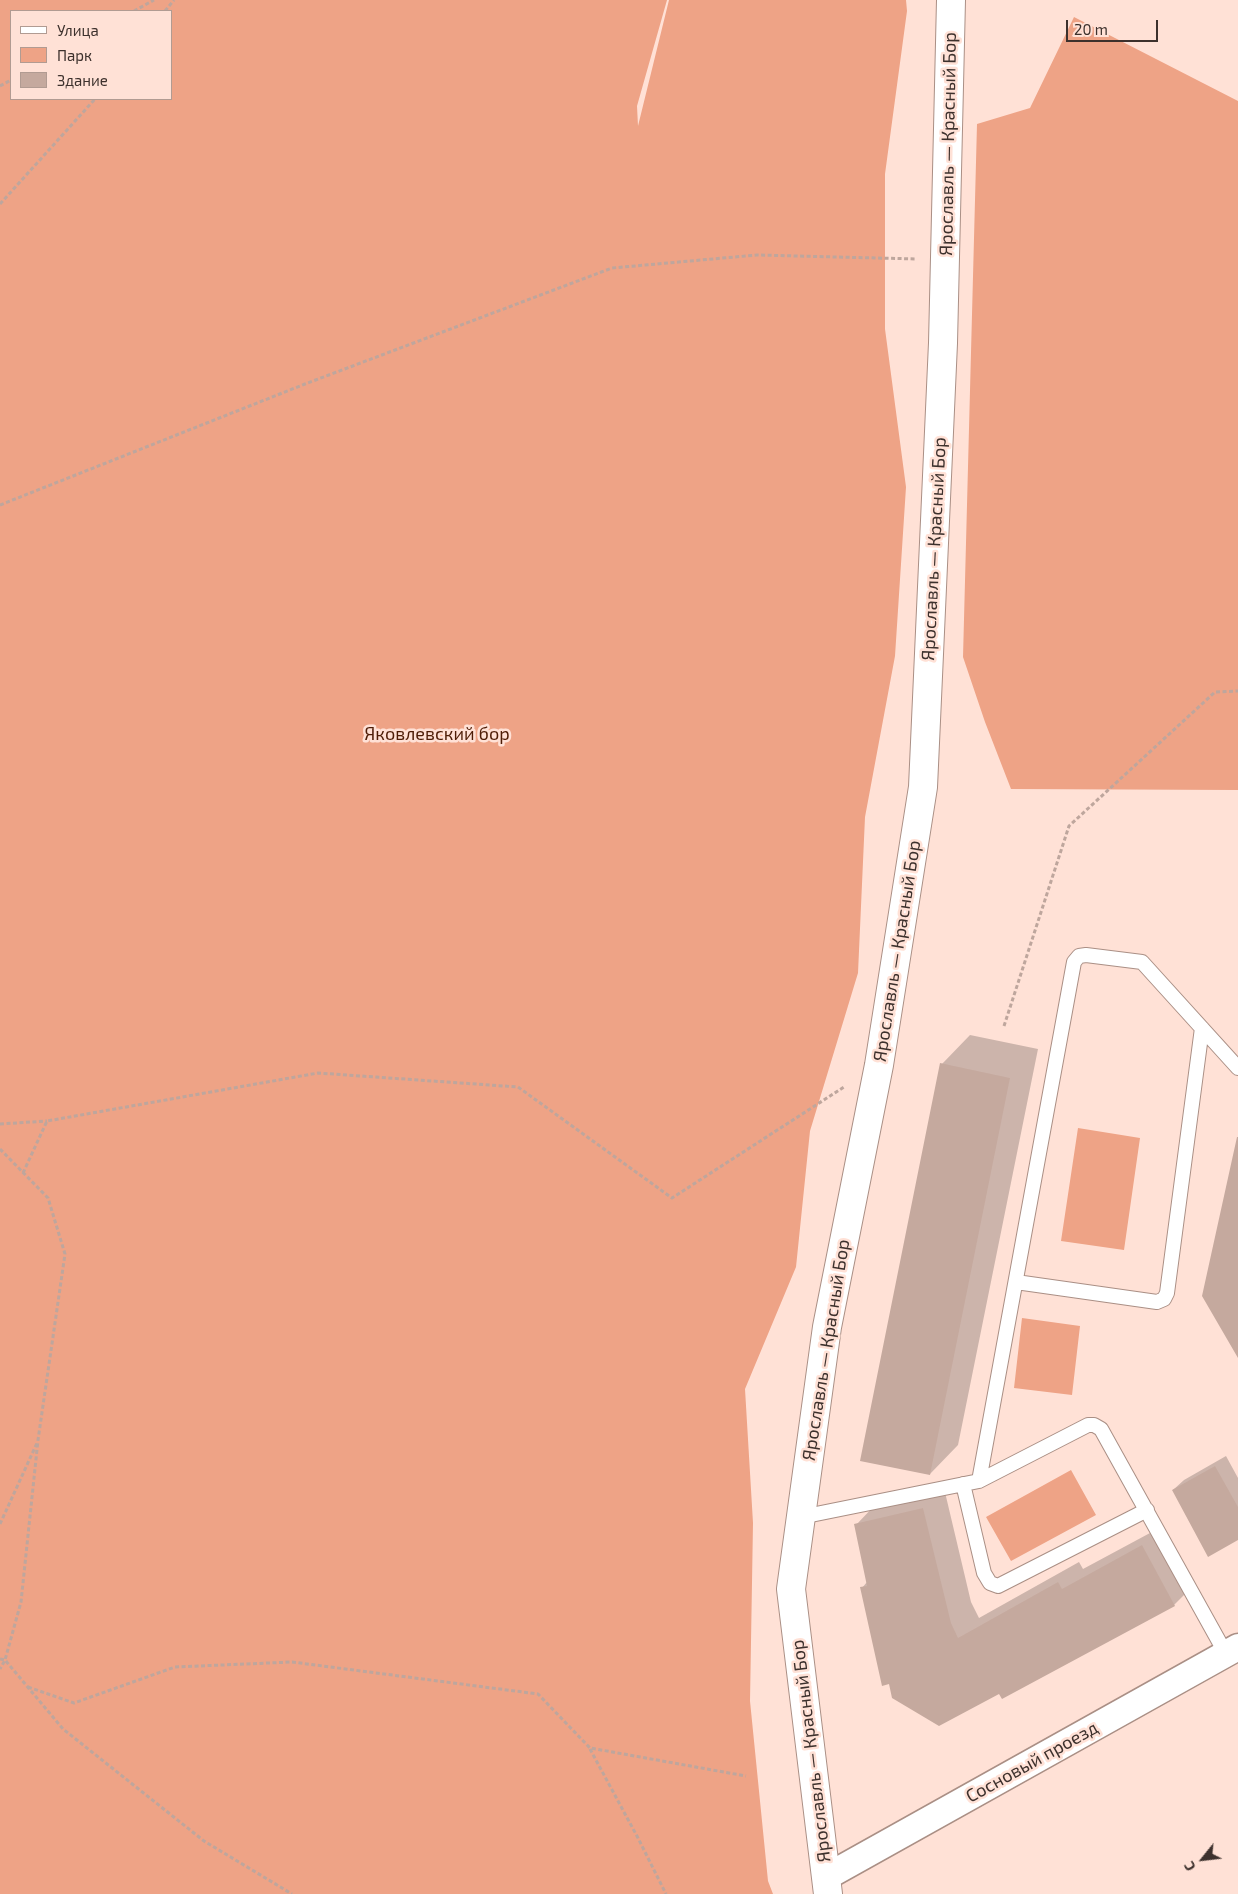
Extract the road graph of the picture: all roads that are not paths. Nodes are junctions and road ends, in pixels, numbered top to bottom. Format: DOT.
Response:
graph roads {
  1 [pos="951,0"];
  2 [pos="1202,1028"];
  3 [pos="1238,1068"];
  4 [pos="1016,1282"];
  5 [pos="979,1481"];
  6 [pos="964,1484"];
  7 [pos="1147,1510"];
  8 [pos="800,1518"];
  9 [pos="1232,1651"];
  10 [pos="827,1885"];
  1 -- 8 [label="street, Ярославль — Красный Бор"];
  2 -- 3 [label="lane"];
  2 -- 4 [label="lane"];
  2 -- 4 [label="lane"];
  4 -- 5 [label="lane"];
  5 -- 6 [label="lane"];
  5 -- 7 [label="lane"];
  6 -- 7 [label="lane"];
  6 -- 8 [label="lane"];
  7 -- 9 [label="lane"];
  8 -- 10 [label="street, Ярославль — Красный Бор"];
  9 -- 10 [label="street, Сосновый проезд"];
}
